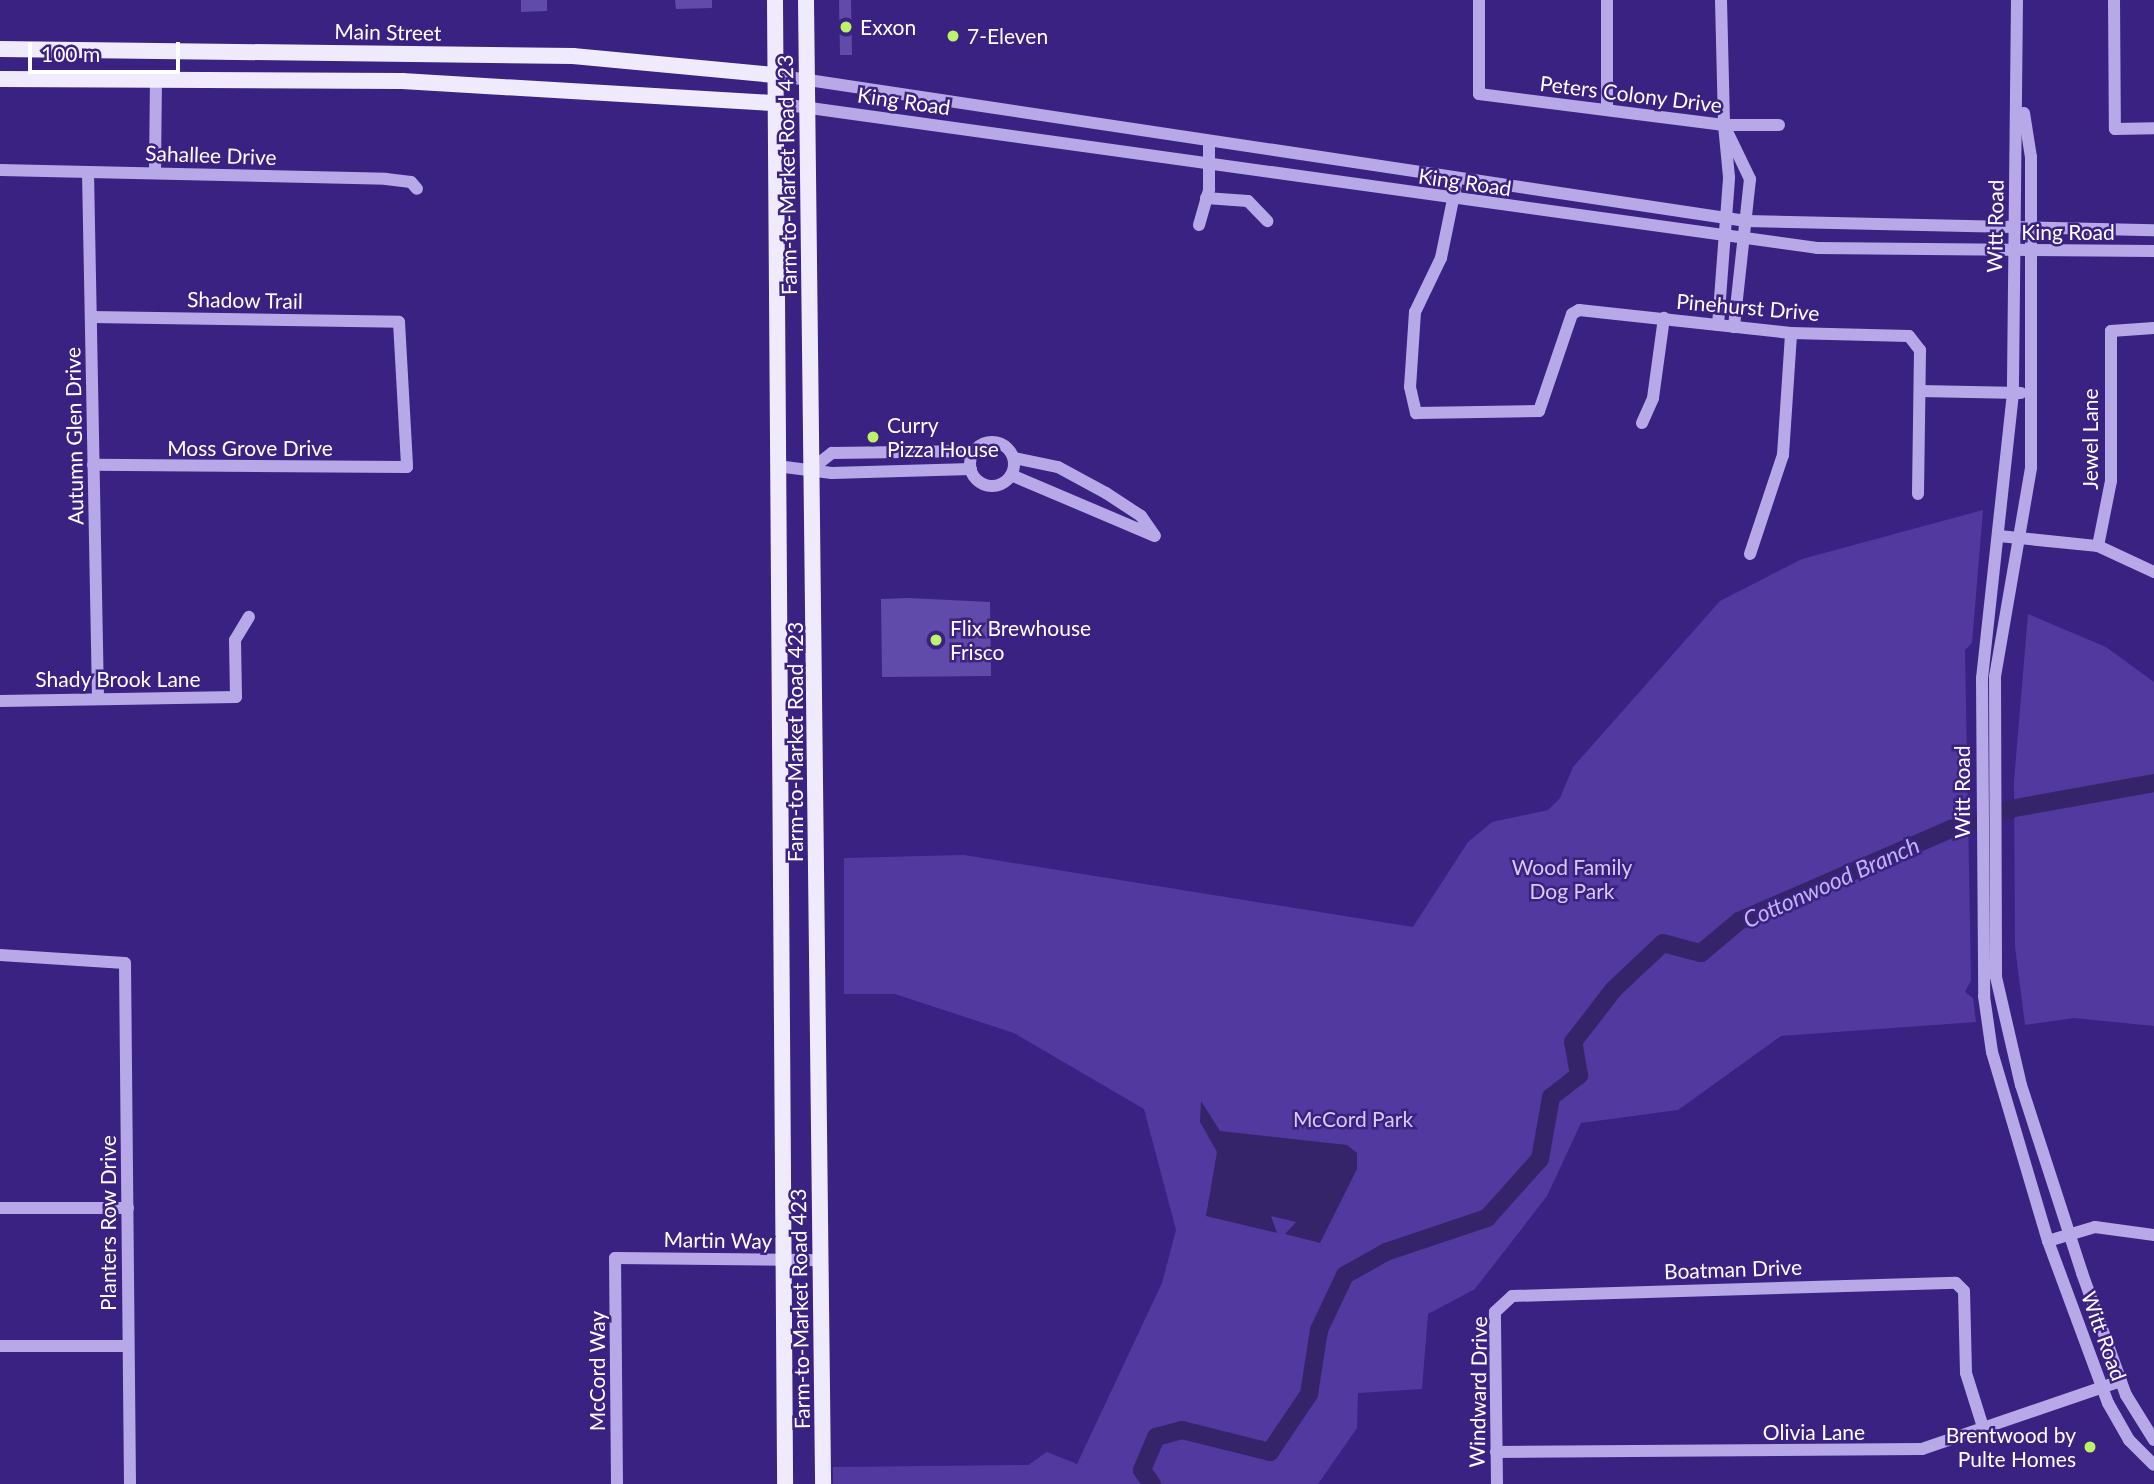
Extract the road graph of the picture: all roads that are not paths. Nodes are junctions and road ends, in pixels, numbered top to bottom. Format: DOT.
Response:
graph roads {
  1 [pos="775,0"];
  2 [pos="806,0"];
  3 [pos="1479,0"];
  4 [pos="1607,0"];
  5 [pos="1721,0"];
  6 [pos="2017,0"];
  7 [pos="2114,0"];
  8 [pos="0,49"];
  9 [pos="150,50"];
  10 [pos="775,75"];
  11 [pos="0,79"];
  12 [pos="153,80"];
  13 [pos="806,81"];
  14 [pos="2020,85"];
  15 [pos="774,103"];
  16 [pos="807,106"];
  17 [pos="963,107"];
  18 [pos="1607,109"];
  19 [pos="1724,125"];
  20 [pos="1779,125"];
  21 [pos="961,128"];
  22 [pos="2154,128"];
  23 [pos="1209,142"];
  24 [pos="1206,163"];
  25 [pos="0,170"];
  26 [pos="88,172"];
  27 [pos="155,172"];
  28 [pos="1457,180"];
  29 [pos="416,189"];
  30 [pos="1206,198"];
  31 [pos="1454,201"];
  32 [pos="1727,218"];
  33 [pos="1267,221"];
  34 [pos="1746,221"];
  35 [pos="1199,225"];
  36 [pos="2154,230"];
  37 [pos="2014,231"];
  38 [pos="2031,232"];
  39 [pos="1725,237"];
  40 [pos="1744,240"];
  41 [pos="2013,251"];
  42 [pos="2031,251"];
  43 [pos="2154,251"];
  44 [pos="91,317"];
  45 [pos="1664,318"];
  46 [pos="1718,325"];
  47 [pos="1734,327"];
  48 [pos="2154,328"];
  49 [pos="1791,333"];
  50 [pos="1920,391"];
  51 [pos="2013,393"];
  52 [pos="2032,393"];
  53 [pos="1642,423"];
  54 [pos="974,451"];
  55 [pos="1014,458"];
  56 [pos="93,465"];
  57 [pos="777,466"];
  58 [pos="407,467"];
  59 [pos="814,467"];
  60 [pos="971,469"];
  61 [pos="1011,475"];
  62 [pos="1918,494"];
  63 [pos="1999,536"];
  64 [pos="2022,539"];
  65 [pos="2098,546"];
  66 [pos="1750,554"];
  67 [pos="2154,572"];
  68 [pos="249,617"];
  69 [pos="1989,665"];
  70 [pos="97,699"];
  71 [pos="0,701"];
  72 [pos="1988,896"];
  73 [pos="0,955"];
  74 [pos="0,1208"];
  75 [pos="128,1208"];
  76 [pos="2069,1234"];
  77 [pos="2154,1235"];
  78 [pos="2048,1241"];
  79 [pos="615,1258"];
  80 [pos="783,1260"];
  81 [pos="820,1260"];
  82 [pos="1501,1301"];
  83 [pos="0,1346"];
  84 [pos="128,1346"];
  85 [pos="2121,1381"];
  86 [pos="2103,1388"];
  87 [pos="1982,1424"];
  88 [pos="2154,1440"];
  89 [pos="1496,1452"];
  90 [pos="2154,1465"];
  91 [pos="130,1484"];
  92 [pos="617,1484"];
  93 [pos="785,1484"];
  94 [pos="823,1484"];
  95 [pos="1497,1484"];
  1 -- 10 [label="main road, Farm-to-Market Road 423"];
  2 -- 13 [label="main road, Farm-to-Market Road 423"];
  3 -- 18 [label="street, Peters Colony Drive"];
  4 -- 18 [label="street"];
  5 -- 19 [label="street"];
  6 -- 14 [label="street, Witt Road"];
  7 -- 22 [label="street"];
  8 -- 9 [label="main road, Main Street"];
  9 -- 10 [label="main road, Main Street"];
  9 -- 12 [label="main road"];
  10 -- 13 [label="street, King Road"];
  10 -- 15 [label="main road, Farm-to-Market Road 423"];
  11 -- 12 [label="main road"];
  12 -- 15 [label="main road"];
  12 -- 27 [label="street"];
  13 -- 16 [label="main road, Farm-to-Market Road 423"];
  13 -- 17 [label="street, King Road"];
  14 -- 37 [label="street, Witt Road"];
  14 -- 38 [label="street, Witt Road"];
  15 -- 16 [label="street, King Road"];
  15 -- 57 [label="main road, Farm-to-Market Road 423"];
  16 -- 21 [label="street, King Road"];
  16 -- 59 [label="main road, Farm-to-Market Road 423"];
  17 -- 21 [label="street"];
  17 -- 23 [label="street, King Road"];
  18 -- 19 [label="street, Peters Colony Drive"];
  19 -- 20 [label="street, Peters Colony Drive"];
  19 -- 32 [label="street"];
  19 -- 34 [label="street"];
  21 -- 24 [label="street, King Road"];
  23 -- 24 [label="street"];
  23 -- 28 [label="street, King Road"];
  24 -- 30 [label="street"];
  24 -- 31 [label="street, King Road"];
  25 -- 26 [label="street, Sahallee Drive"];
  26 -- 27 [label="street, Sahallee Drive"];
  26 -- 44 [label="street, Autumn Glen Drive"];
  27 -- 29 [label="street, Sahallee Drive"];
  28 -- 31 [label="street"];
  28 -- 32 [label="street, King Road"];
  30 -- 33 [label="street"];
  30 -- 35 [label="street"];
  31 -- 39 [label="street, King Road"];
  31 -- 45 [label="street, Pinehurst Drive"];
  32 -- 34 [label="street, King Road"];
  32 -- 39 [label="street"];
  34 -- 37 [label="street, King Road"];
  34 -- 40 [label="street"];
  36 -- 38 [label="street, King Road"];
  37 -- 38 [label="street, King Road"];
  37 -- 41 [label="street, Witt Road"];
  38 -- 42 [label="street, Witt Road"];
  39 -- 40 [label="street, King Road"];
  39 -- 46 [label="street"];
  40 -- 41 [label="street, King Road"];
  40 -- 47 [label="street"];
  41 -- 42 [label="street, King Road"];
  41 -- 51 [label="street, Witt Road"];
  42 -- 43 [label="street, King Road"];
  42 -- 52 [label="street, Witt Road"];
  44 -- 56 [label="street, Autumn Glen Drive"];
  44 -- 58 [label="street, Shadow Trail"];
  45 -- 46 [label="street, Pinehurst Drive"];
  45 -- 53 [label="street"];
  46 -- 47 [label="street, Pinehurst Drive"];
  47 -- 49 [label="street, Pinehurst Drive"];
  48 -- 65 [label="street, Jewel Lane"];
  49 -- 50 [label="street, Pinehurst Drive"];
  49 -- 66 [label="street"];
  50 -- 51 [label="street"];
  50 -- 62 [label="street"];
  51 -- 52 [label="street"];
  51 -- 63 [label="street, Witt Road"];
  52 -- 64 [label="street, Witt Road"];
  54 -- 55 [label="street"];
  54 -- 59 [label="street"];
  54 -- 60 [label="street"];
  55 -- 61 [label="street"];
  55 -- 61 [label="street"];
  56 -- 58 [label="street, Moss Grove Drive"];
  56 -- 70 [label="street, Autumn Glen Drive"];
  57 -- 59 [label="street"];
  57 -- 80 [label="main road, Farm-to-Market Road 423"];
  59 -- 60 [label="street"];
  59 -- 81 [label="main road, Farm-to-Market Road 423"];
  60 -- 61 [label="street"];
  63 -- 64 [label="street"];
  63 -- 69 [label="street, Witt Road"];
  64 -- 65 [label="street"];
  64 -- 69 [label="street, Witt Road"];
  65 -- 67 [label="street"];
  68 -- 70 [label="street, Shady Brook Lane"];
  69 -- 72 [label="street, Witt Road"];
  70 -- 71 [label="street, Shady Brook Lane"];
  72 -- 76 [label="street, Witt Road"];
  72 -- 78 [label="street, Witt Road"];
  73 -- 75 [label="street, Planters Row Drive"];
  74 -- 75 [label="street"];
  75 -- 84 [label="street, Planters Row Drive"];
  76 -- 77 [label="street"];
  76 -- 78 [label="street"];
  76 -- 85 [label="street, Witt Road"];
  78 -- 86 [label="street, Witt Road"];
  79 -- 80 [label="street, Martin Way"];
  79 -- 92 [label="street, McCord Way"];
  80 -- 81 [label="street, Martin Way"];
  80 -- 93 [label="main road, Farm-to-Market Road 423"];
  81 -- 94 [label="main road, Farm-to-Market Road 423"];
  82 -- 87 [label="street, Boatman Drive"];
  82 -- 89 [label="street, Windward Drive"];
  83 -- 84 [label="street"];
  84 -- 91 [label="street, Planters Row Drive"];
  85 -- 86 [label="street, Olivia Lane"];
  85 -- 88 [label="street, Witt Road"];
  86 -- 87 [label="street, Olivia Lane"];
  86 -- 90 [label="street, Witt Road"];
  87 -- 89 [label="street, Olivia Lane"];
  89 -- 95 [label="street, Windward Drive"];
}
